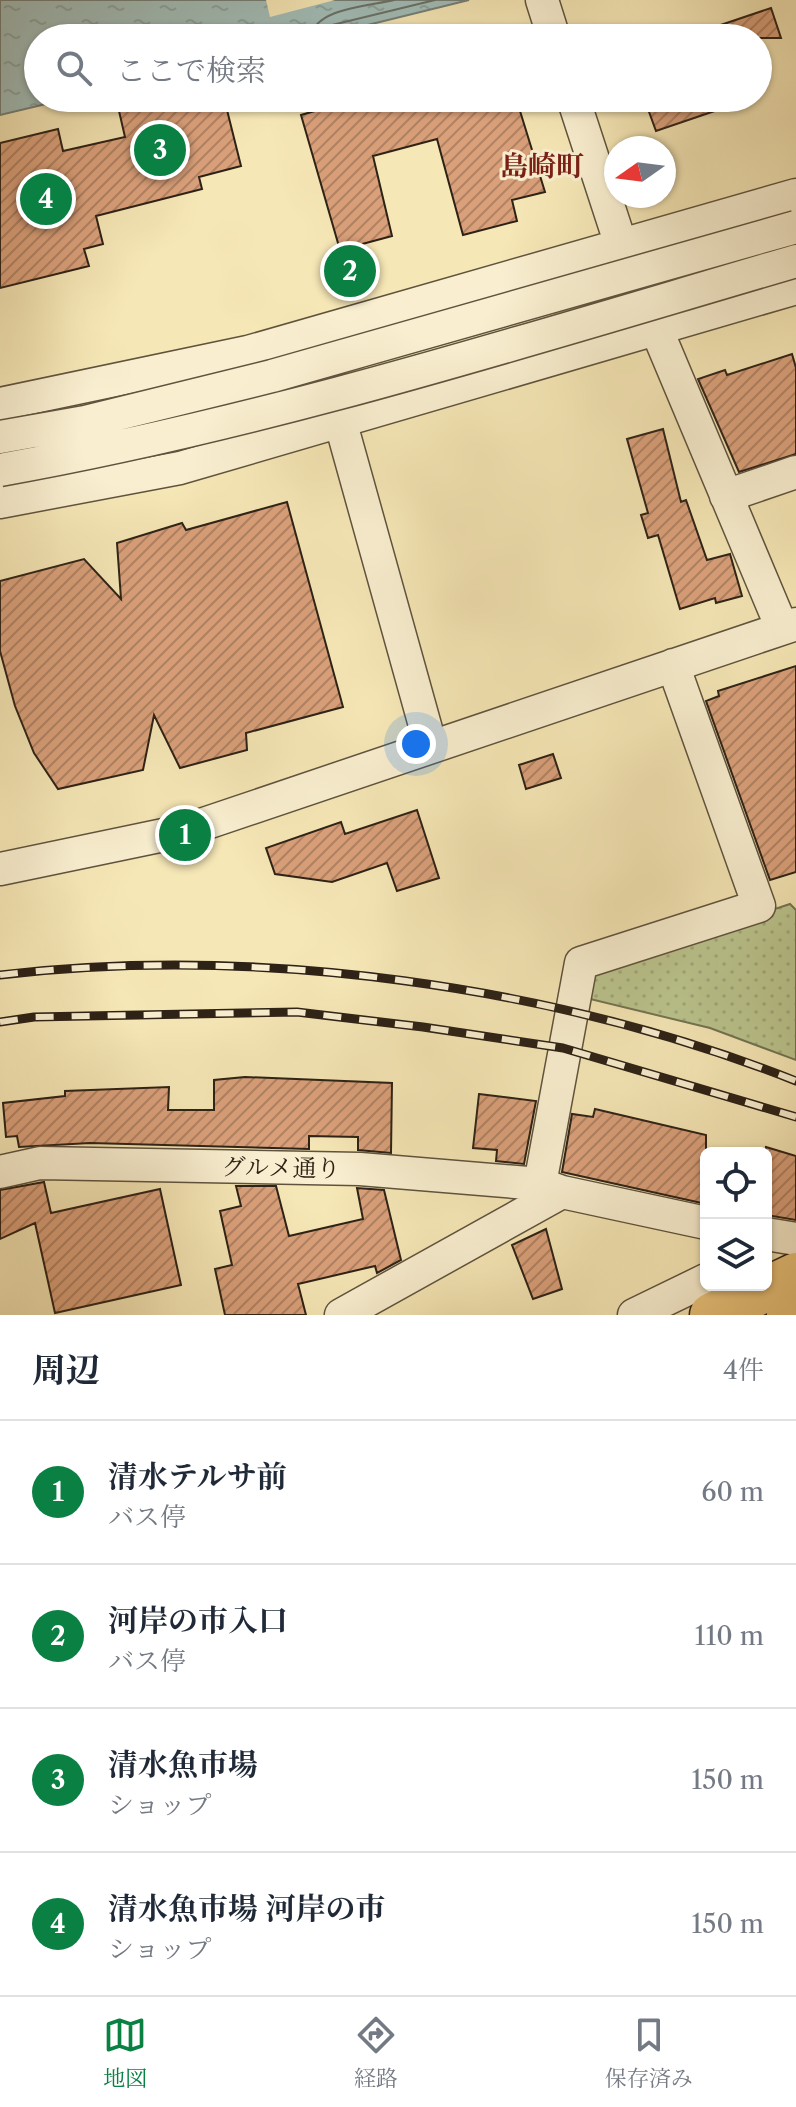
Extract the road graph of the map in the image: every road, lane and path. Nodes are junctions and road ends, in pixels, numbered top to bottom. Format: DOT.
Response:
graph roads {
  1 [pos="542,0"];
  2 [pos="550,24"];
  3 [pos="578,112"];
  4 [pos="796,194"];
  5 [pos="796,227"];
  6 [pos="621,245"];
  7 [pos="796,261"];
  8 [pos="796,288"];
  9 [pos="655,330"];
  10 [pos="316,333"];
  11 [pos="0,404"];
  12 [pos="339,423"];
  13 [pos="0,437"];
  14 [pos="0,470"];
  15 [pos="796,472"];
  16 [pos="726,496"];
  17 [pos="0,502"];
  18 [pos="789,626"];
  19 [pos="673,665"];
  20 [pos="431,747"];
  21 [pos="0,869"];
  22 [pos="0,1172"];
  23 [pos="551,1188"];
  24 [pos="700,1222"];
  25 [pos="783,1248"];
  26 [pos="700,1283"];
  27 [pos="796,1312"];
  28 [pos="341,1315"];
  29 [pos="634,1315"];
  30 [pos="712,1315"];
  31 [pos="789,1315"];
  1 -- 2 [label="street"];
  3 -- 6 [label="street"];
  4 -- 6 [label="street"];
  5 -- 13 [label="street, bridge"];
  6 -- 9 [label="street"];
  6 -- 10 [label="street"];
  7 -- 14 [label="street, bridge"];
  8 -- 9 [label="street"];
  9 -- 12 [label="street"];
  9 -- 16 [label="street"];
  10 -- 11 [label="street"];
  10 -- 12 [label="street"];
  12 -- 17 [label="street"];
  12 -- 20 [label="street"];
  15 -- 16 [label="street"];
  16 -- 18 [label="street"];
  18 -- 19 [label="street"];
  19 -- 20 [label="street"];
  19 -- 23 [label="street"];
  20 -- 21 [label="street"];
  22 -- 23 [label="street, グルメ通り"];
  23 -- 24 [label="street, グルメ通り"];
  23 -- 28 [label="street"];
  25 -- 30 [label="highway"];
  26 -- 29 [label="street"];
  27 -- 31 [label="highway"];
}
